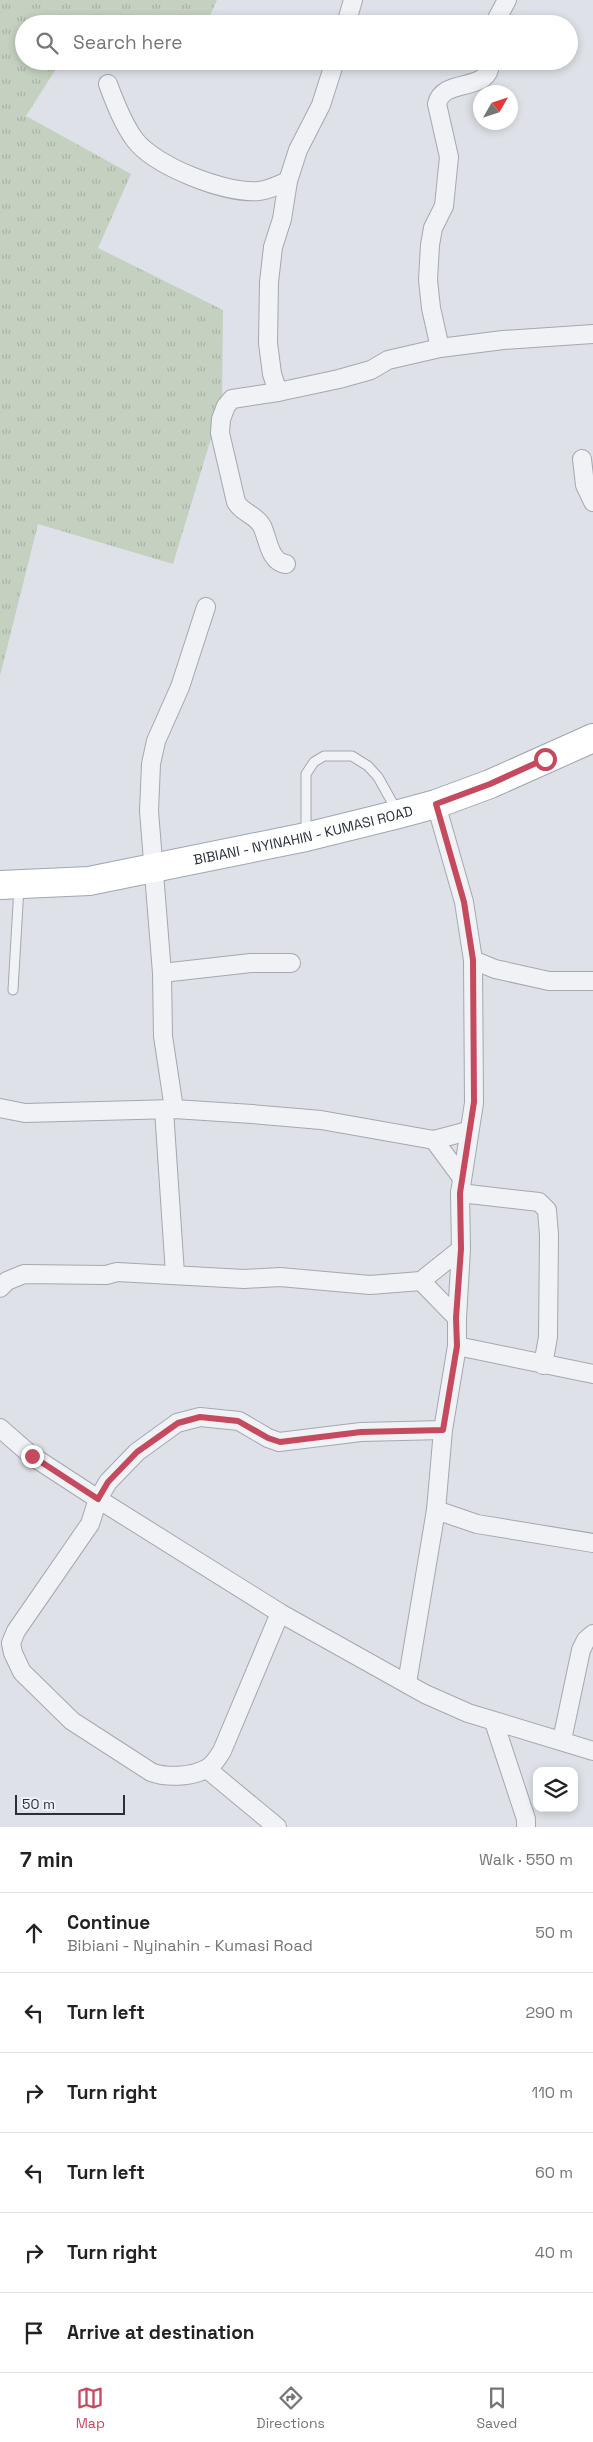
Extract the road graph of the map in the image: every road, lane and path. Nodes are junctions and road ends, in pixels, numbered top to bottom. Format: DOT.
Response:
graph roads {
  1 [pos="353,0"];
  2 [pos="507,0"];
  3 [pos="349,15"];
  4 [pos="499,15"];
  5 [pos="332,70"];
  6 [pos="489,70"];
  7 [pos="108,84"];
  8 [pos="288,181"];
  9 [pos="593,334"];
  10 [pos="440,348"];
  11 [pos="278,392"];
  12 [pos="582,459"];
  13 [pos="593,502"];
  14 [pos="286,564"];
  15 [pos="206,607"];
  16 [pos="593,738"];
  17 [pos="436,804"];
  18 [pos="399,814"];
  19 [pos="306,837"];
  20 [pos="153,869"];
  21 [pos="10,885"];
  22 [pos="473,960"];
  23 [pos="291,963"];
  24 [pos="162,973"];
  25 [pos="593,981"];
  26 [pos="13,990"];
  27 [pos="0,1108"];
  28 [pos="169,1110"];
  29 [pos="468,1131"];
  30 [pos="434,1140"];
  31 [pos="461,1186"];
  32 [pos="461,1249"];
  33 [pos="175,1274"];
  34 [pos="420,1280"];
  35 [pos="0,1288"];
  36 [pos="456,1318"];
  37 [pos="457,1346"];
  38 [pos="543,1365"];
  39 [pos="593,1374"];
  40 [pos="0,1428"];
  41 [pos="443,1430"];
  42 [pos="98,1499"];
  43 [pos="436,1510"];
  44 [pos="593,1543"];
  45 [pos="280,1613"];
  46 [pos="593,1634"];
  47 [pos="6,1645"];
  48 [pos="406,1683"];
  49 [pos="494,1722"];
  50 [pos="562,1740"];
  51 [pos="593,1751"];
  52 [pos="207,1769"];
  53 [pos="278,1827"];
  54 [pos="526,1827"];
  1 -- 3 [label="street"];
  2 -- 4 [label="street"];
  5 -- 8 [label="street"];
  6 -- 10 [label="street"];
  7 -- 8 [label="street"];
  8 -- 11 [label="street"];
  9 -- 10 [label="street"];
  10 -- 11 [label="street"];
  11 -- 14 [label="street"];
  12 -- 13 [label="street"];
  15 -- 20 [label="street"];
  16 -- 17 [label="main road, BIBIANI - NYINAHIN - KUMASI ROAD"];
  17 -- 18 [label="main road, BIBIANI - NYINAHIN - KUMASI ROAD"];
  17 -- 22 [label="street"];
  18 -- 19 [label="main road, BIBIANI - NYINAHIN - KUMASI ROAD"];
  18 -- 19 [label="lane"];
  19 -- 20 [label="main road, BIBIANI - NYINAHIN - KUMASI ROAD"];
  20 -- 21 [label="main road, BIBIANI - NYINAHIN - KUMASI ROAD"];
  20 -- 24 [label="street"];
  21 -- 26 [label="lane"];
  22 -- 25 [label="street"];
  22 -- 29 [label="street"];
  23 -- 24 [label="street"];
  24 -- 28 [label="street"];
  27 -- 28 [label="street"];
  28 -- 30 [label="street"];
  28 -- 33 [label="street"];
  29 -- 30 [label="street"];
  29 -- 31 [label="street"];
  30 -- 31 [label="street"];
  31 -- 32 [label="street"];
  31 -- 38 [label="street"];
  32 -- 34 [label="street"];
  32 -- 36 [label="street"];
  33 -- 34 [label="street"];
  33 -- 35 [label="street"];
  34 -- 36 [label="street"];
  36 -- 37 [label="street"];
  37 -- 38 [label="street"];
  37 -- 41 [label="street"];
  38 -- 39 [label="street"];
  40 -- 42 [label="street"];
  41 -- 42 [label="street"];
  41 -- 43 [label="street"];
  42 -- 45 [label="street"];
  42 -- 47 [label="street"];
  43 -- 44 [label="street"];
  43 -- 48 [label="street"];
  45 -- 48 [label="street"];
  45 -- 52 [label="street"];
  46 -- 50 [label="street"];
  47 -- 52 [label="street"];
  48 -- 49 [label="street"];
  49 -- 50 [label="street"];
  49 -- 54 [label="street"];
  50 -- 51 [label="street"];
  52 -- 53 [label="street"];
}
